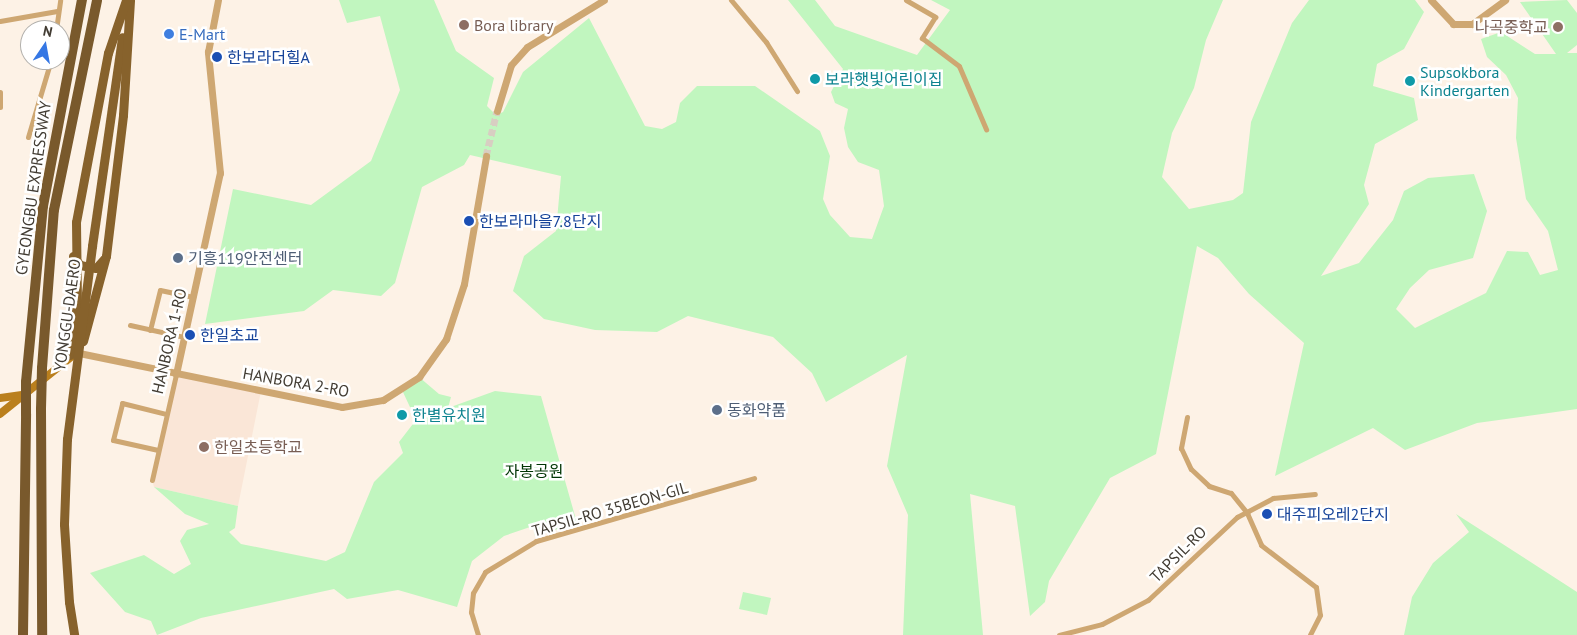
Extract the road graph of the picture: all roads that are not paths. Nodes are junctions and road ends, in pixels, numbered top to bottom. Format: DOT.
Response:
graph roads {
  1 [pos="60,0"];
  2 [pos="82,0"];
  3 [pos="97,0"];
  4 [pos="128,0"];
  5 [pos="218,0"];
  6 [pos="604,0"];
  7 [pos="731,0"];
  8 [pos="906,0"];
  9 [pos="1431,0"];
  10 [pos="1506,0"];
  11 [pos="57,11"];
  12 [pos="57,20"];
  13 [pos="0,21"];
  14 [pos="48,70"];
  15 [pos="797,91"];
  16 [pos="0,92"];
  17 [pos="0,107"];
  18 [pos="497,111"];
  19 [pos="986,129"];
  20 [pos="28,137"];
  21 [pos="486,156"];
  22 [pos="73,256"];
  23 [pos="106,256"];
  24 [pos="192,297"];
  25 [pos="130,325"];
  26 [pos="150,330"];
  27 [pos="184,337"];
  28 [pos="74,354"];
  29 [pos="176,374"];
  30 [pos="24,395"];
  31 [pos="0,398"];
  32 [pos="0,413"];
  33 [pos="166,414"];
  34 [pos="1187,417"];
  35 [pos="158,450"];
  36 [pos="754,478"];
  37 [pos="152,480"];
  38 [pos="1315,494"];
  39 [pos="1247,513"];
  40 [pos="23,635"];
  41 [pos="42,635"];
  42 [pos="74,635"];
  43 [pos="478,635"];
  44 [pos="1059,635"];
  45 [pos="1310,635"];
  1 -- 11 [label="street"];
  2 -- 40 [label="highway, GYEONGBU EXPRESSWAY, bridge"];
  3 -- 41 [label="highway, GYEONGBU EXPRESSWAY, bridge"];
  4 -- 22 [label="highway"];
  4 -- 23 [label="highway"];
  4 -- 42 [label="highway, YONGGU-DAERO, bridge"];
  5 -- 24 [label="street, HANBORA 1-RO"];
  6 -- 18 [label="street"];
  7 -- 15 [label="street"];
  8 -- 19 [label="street"];
  9 -- 10 [label="street"];
  11 -- 12 [label="street"];
  11 -- 13 [label="street"];
  14 -- 20 [label="street"];
  16 -- 17 [label="street"];
  21 -- 29 [label="street, HANBORA 2-RO"];
  22 -- 23 [label="highway"];
  22 -- 28 [label="highway"];
  23 -- 28 [label="highway"];
  24 -- 26 [label="street"];
  24 -- 27 [label="street, HANBORA 1-RO"];
  25 -- 26 [label="street"];
  26 -- 27 [label="street"];
  27 -- 29 [label="street, HANBORA 1-RO"];
  28 -- 29 [label="street, HANBORA 2-RO"];
  28 -- 30 [label="main road"];
  29 -- 33 [label="street, HANBORA 1-RO"];
  30 -- 31 [label="main road"];
  30 -- 32 [label="main road"];
  33 -- 35 [label="street, HANBORA 1-RO"];
  33 -- 35 [label="street"];
  34 -- 39 [label="street"];
  35 -- 37 [label="street, HANBORA 1-RO"];
  36 -- 43 [label="street, TAPSIL-RO 35BEON-GIL"];
  38 -- 39 [label="street, TAPSIL-RO"];
  39 -- 44 [label="street, TAPSIL-RO"];
  39 -- 45 [label="street"];
}
